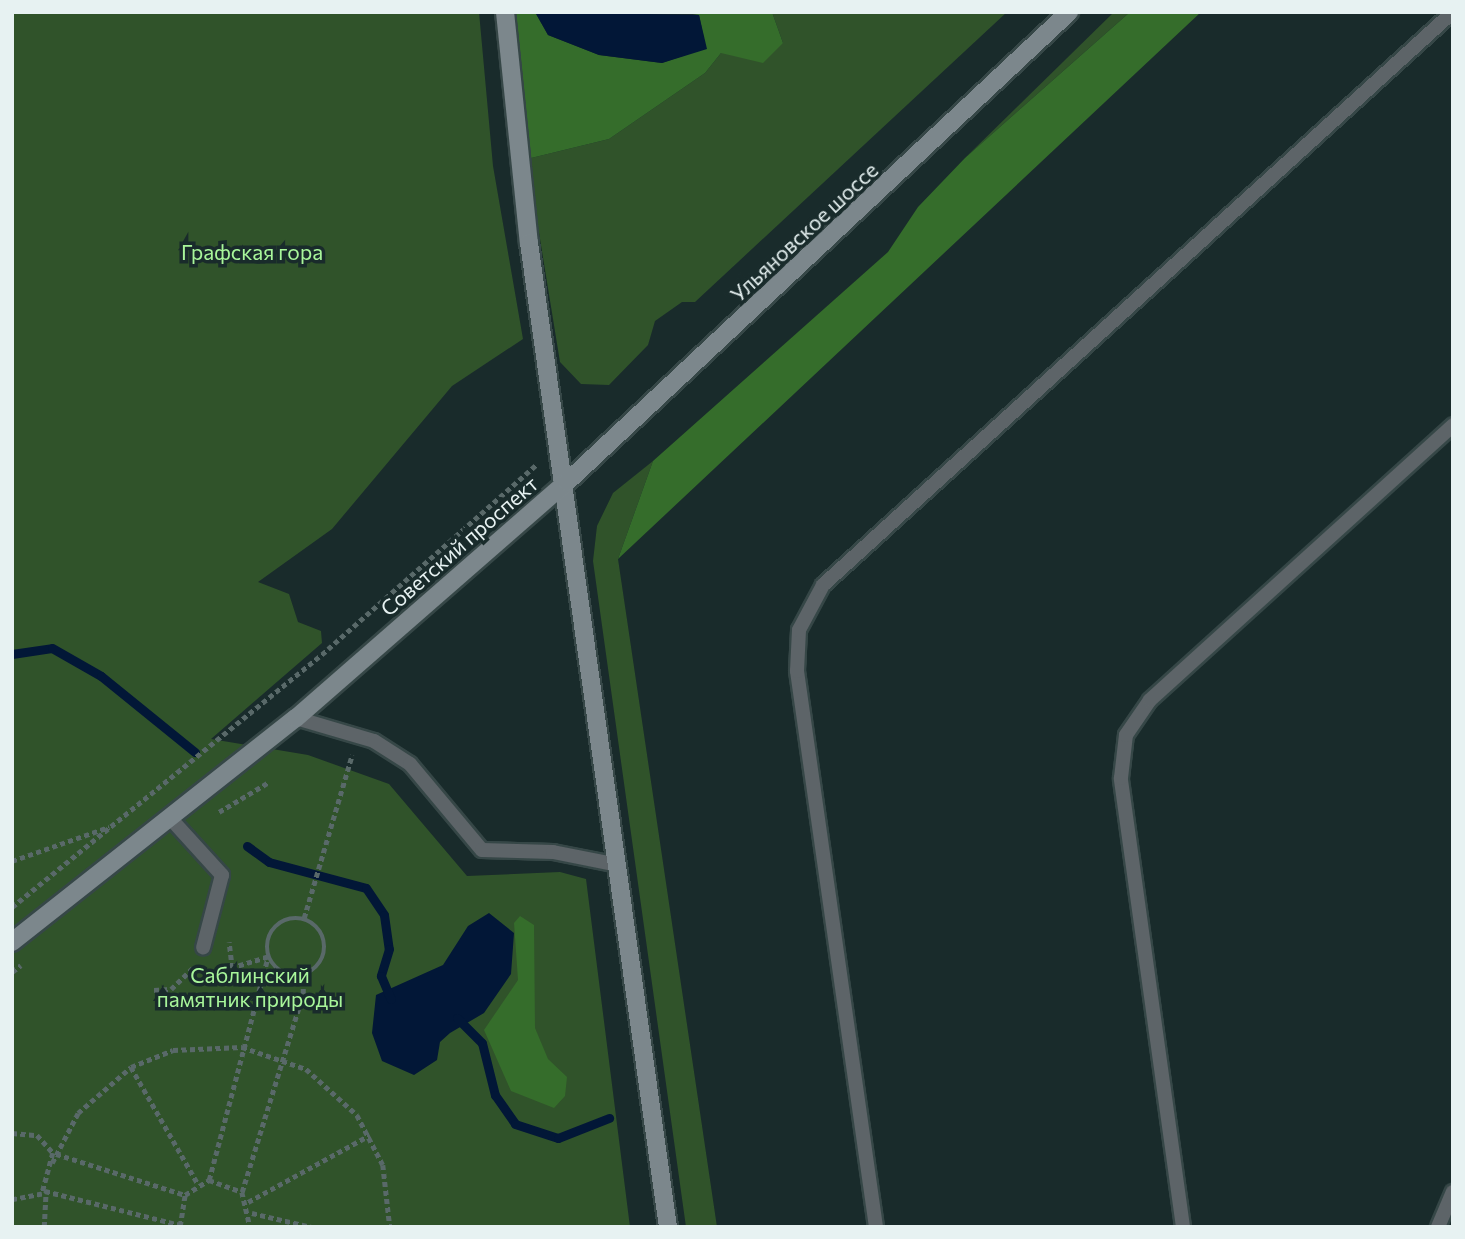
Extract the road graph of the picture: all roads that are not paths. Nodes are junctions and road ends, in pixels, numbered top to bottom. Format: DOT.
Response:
graph roads {
  1 [pos="505,12"];
  2 [pos="1069,12"];
  3 [pos="1453,12"];
  4 [pos="1453,425"];
  5 [pos="567,482"];
  6 [pos="296,718"];
  7 [pos="171,819"];
  8 [pos="618,865"];
  9 [pos="12,942"];
  10 [pos="203,948"];
  11 [pos="1453,1192"];
  12 [pos="668,1227"];
  13 [pos="876,1227"];
  14 [pos="1184,1227"];
  15 [pos="1438,1227"];
  1 -- 5 [label="main road, Советский проспект"];
  2 -- 5 [label="main road, Ульяновское шоссе"];
  3 -- 13 [label="lane"];
  4 -- 14 [label="lane"];
  5 -- 6 [label="main road, Советский проспект"];
  5 -- 8 [label="main road"];
  6 -- 7 [label="main road, Советский проспект"];
  6 -- 8 [label="lane"];
  7 -- 9 [label="main road, Советский проспект"];
  7 -- 10 [label="lane"];
  8 -- 12 [label="main road"];
  11 -- 15 [label="lane"];
}
